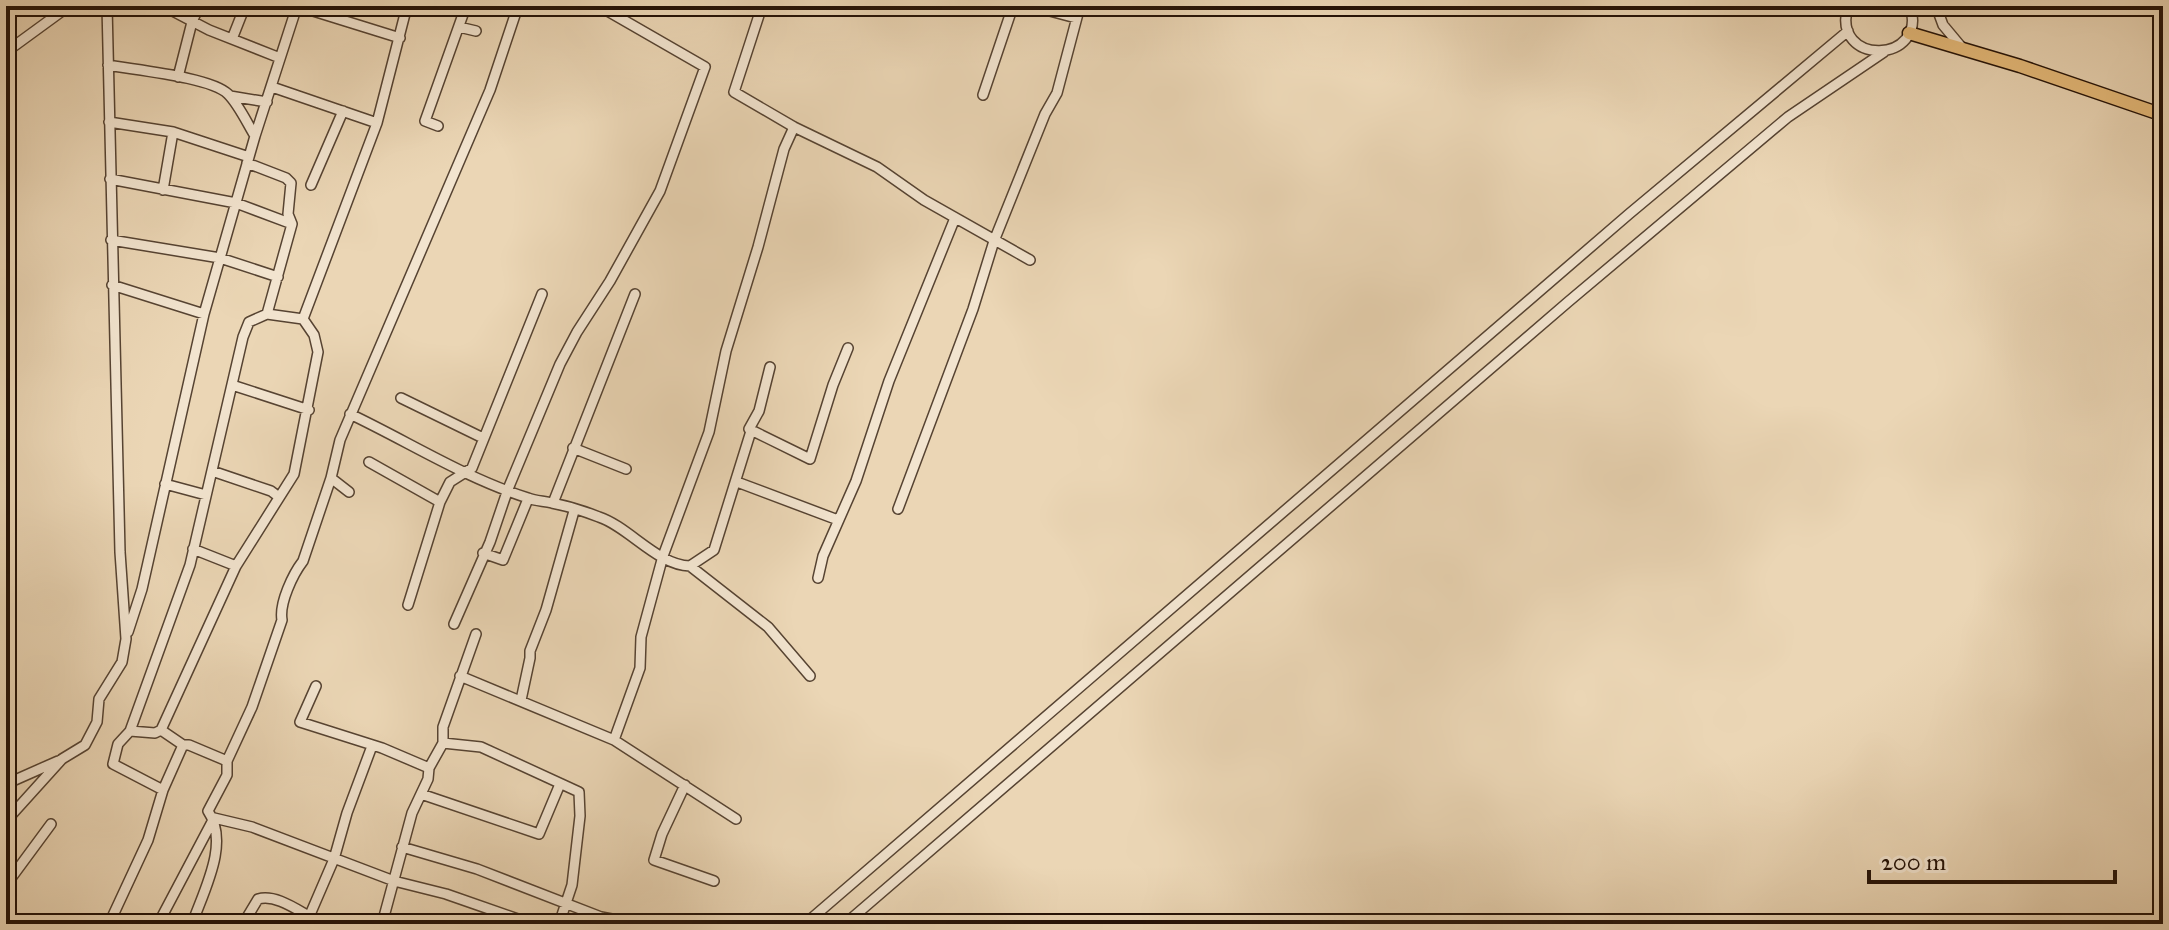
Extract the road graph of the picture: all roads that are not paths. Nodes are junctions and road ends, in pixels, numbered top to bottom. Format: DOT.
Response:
graph roads {
  1 [pos="69,6"];
  2 [pos="107,6"];
  3 [pos="163,6"];
  4 [pos="199,6"];
  5 [pos="245,6"];
  6 [pos="297,6"];
  7 [pos="407,6"];
  8 [pos="466,6"];
  9 [pos="518,6"];
  10 [pos="599,6"];
  11 [pos="762,6"];
  12 [pos="1013,6"];
  13 [pos="1031,6"];
  14 [pos="1080,6"];
  15 [pos="1936,6"];
  16 [pos="1844,7"];
  17 [pos="1913,8"];
  18 [pos="1076,18"];
  19 [pos="192,22"];
  20 [pos="459,27"];
  21 [pos="476,31"];
  22 [pos="1848,31"];
  23 [pos="1909,33"];
  24 [pos="400,38"];
  25 [pos="232,39"];
  26 [pos="1963,49"];
  27 [pos="6,52"];
  28 [pos="1884,52"];
  29 [pos="280,58"];
  30 [pos="108,65"];
  31 [pos="178,77"];
  32 [pos="272,87"];
  33 [pos="983,95"];
  34 [pos="230,96"];
  35 [pos="267,102"];
  36 [pos="343,111"];
  37 [pos="2163,115"];
  38 [pos="109,122"];
  39 [pos="377,123"];
  40 [pos="438,126"];
  41 [pos="794,127"];
  42 [pos="173,132"];
  43 [pos="255,136"];
  44 [pos="248,160"];
  45 [pos="110,179"];
  46 [pos="311,185"];
  47 [pos="163,190"];
  48 [pos="236,203"];
  49 [pos="955,218"];
  50 [pos="292,224"];
  51 [pos="111,240"];
  52 [pos="994,241"];
  53 [pos="220,258"];
  54 [pos="1030,260"];
  55 [pos="278,277"];
  56 [pos="112,285"];
  57 [pos="542,294"];
  58 [pos="635,294"];
  59 [pos="204,314"];
  60 [pos="267,314"];
  61 [pos="303,319"];
  62 [pos="848,348"];
  63 [pos="770,367"];
  64 [pos="232,385"];
  65 [pos="401,398"];
  66 [pos="309,410"];
  67 [pos="350,414"];
  68 [pos="751,431"];
  69 [pos="483,438"];
  70 [pos="573,448"];
  71 [pos="369,462"];
  72 [pos="626,469"];
  73 [pos="212,471"];
  74 [pos="462,472"];
  75 [pos="331,478"];
  76 [pos="737,482"];
  77 [pos="165,484"];
  78 [pos="508,489"];
  79 [pos="349,492"];
  80 [pos="206,495"];
  81 [pos="279,497"];
  82 [pos="528,499"];
  83 [pos="440,502"];
  84 [pos="553,503"];
  85 [pos="898,509"];
  86 [pos="574,511"];
  87 [pos="838,520"];
  88 [pos="193,549"];
  89 [pos="483,553"];
  90 [pos="663,556"];
  91 [pos="236,566"];
  92 [pos="690,566"];
  93 [pos="818,578"];
  94 [pos="408,605"];
  95 [pos="454,624"];
  96 [pos="476,634"];
  97 [pos="126,639"];
  98 [pos="460,676"];
  99 [pos="810,676"];
  100 [pos="316,686"];
  101 [pos="521,700"];
  102 [pos="161,730"];
  103 [pos="130,731"];
  104 [pos="614,740"];
  105 [pos="443,743"];
  106 [pos="183,745"];
  107 [pos="372,746"];
  108 [pos="62,759"];
  109 [pos="227,761"];
  110 [pos="429,768"];
  111 [pos="6,784"];
  112 [pos="560,784"];
  113 [pos="685,785"];
  114 [pos="163,790"];
  115 [pos="421,794"];
  116 [pos="214,818"];
  117 [pos="736,819"];
  118 [pos="6,821"];
  119 [pos="51,824"];
  120 [pos="402,847"];
  121 [pos="334,859"];
  122 [pos="394,881"];
  123 [pos="714,881"];
  124 [pos="6,885"];
  125 [pos="564,904"];
  126 [pos="308,920"];
  127 [pos="508,921"];
  128 [pos="109,924"];
  129 [pos="158,924"];
  130 [pos="192,924"];
  131 [pos="243,924"];
  132 [pos="325,924"];
  133 [pos="382,924"];
  134 [pos="532,924"];
  135 [pos="559,924"];
  136 [pos="638,924"];
  137 [pos="805,924"];
  138 [pos="845,924"];
  1 -- 27 [label="street"];
  2 -- 30 [label="street"];
  3 -- 19 [label="street"];
  4 -- 19 [label="street"];
  5 -- 25 [label="street"];
  6 -- 24 [label="street"];
  6 -- 29 [label="street"];
  7 -- 24 [label="street"];
  8 -- 20 [label="street"];
  9 -- 67 [label="street"];
  10 -- 78 [label="street"];
  11 -- 41 [label="street"];
  12 -- 33 [label="street"];
  13 -- 18 [label="street"];
  14 -- 18 [label="street"];
  15 -- 26 [label="street"];
  16 -- 22 [label="street"];
  17 -- 23 [label="street"];
  18 -- 52 [label="street"];
  19 -- 25 [label="street"];
  19 -- 31 [label="street"];
  20 -- 21 [label="street"];
  20 -- 40 [label="street"];
  22 -- 28 [label="street"];
  22 -- 137 [label="street"];
  23 -- 26 [label="main road"];
  23 -- 28 [label="street"];
  24 -- 39 [label="street"];
  25 -- 29 [label="street"];
  26 -- 37 [label="main road"];
  28 -- 138 [label="street"];
  29 -- 32 [label="street"];
  30 -- 31 [label="street"];
  30 -- 38 [label="street"];
  31 -- 34 [label="street"];
  32 -- 35 [label="street"];
  32 -- 36 [label="street"];
  34 -- 35 [label="street"];
  34 -- 43 [label="street"];
  35 -- 43 [label="street"];
  36 -- 39 [label="street"];
  36 -- 46 [label="street"];
  38 -- 42 [label="street"];
  38 -- 45 [label="street"];
  39 -- 61 [label="street"];
  41 -- 49 [label="street"];
  41 -- 90 [label="street"];
  42 -- 44 [label="street"];
  42 -- 47 [label="street"];
  43 -- 44 [label="street"];
  44 -- 48 [label="street"];
  44 -- 50 [label="street"];
  45 -- 47 [label="street"];
  45 -- 51 [label="street"];
  47 -- 48 [label="street"];
  48 -- 50 [label="street"];
  48 -- 53 [label="street"];
  49 -- 52 [label="street"];
  49 -- 87 [label="street"];
  50 -- 55 [label="street"];
  51 -- 53 [label="street"];
  51 -- 56 [label="street"];
  52 -- 54 [label="street"];
  52 -- 85 [label="street"];
  53 -- 55 [label="street"];
  53 -- 59 [label="street"];
  55 -- 60 [label="street"];
  56 -- 59 [label="street"];
  56 -- 97 [label="street"];
  57 -- 69 [label="street"];
  58 -- 70 [label="street"];
  59 -- 77 [label="street"];
  60 -- 61 [label="street"];
  60 -- 64 [label="street"];
  61 -- 66 [label="street"];
  62 -- 68 [label="street"];
  63 -- 68 [label="street"];
  64 -- 66 [label="street"];
  64 -- 73 [label="street"];
  65 -- 69 [label="street"];
  66 -- 81 [label="street"];
  67 -- 74 [label="street"];
  67 -- 75 [label="street"];
  68 -- 76 [label="street"];
  69 -- 74 [label="street"];
  70 -- 72 [label="street"];
  70 -- 84 [label="street"];
  71 -- 83 [label="street"];
  73 -- 80 [label="street"];
  73 -- 81 [label="street"];
  74 -- 78 [label="street"];
  74 -- 83 [label="street"];
  75 -- 79 [label="street"];
  75 -- 109 [label="street"];
  76 -- 87 [label="street"];
  76 -- 92 [label="street"];
  77 -- 80 [label="street"];
  77 -- 97 [label="street"];
  78 -- 82 [label="street"];
  78 -- 89 [label="street"];
  80 -- 88 [label="street"];
  81 -- 91 [label="street"];
  82 -- 84 [label="street"];
  82 -- 89 [label="street"];
  83 -- 94 [label="street"];
  84 -- 86 [label="street"];
  86 -- 90 [label="street"];
  86 -- 101 [label="street"];
  87 -- 93 [label="street"];
  88 -- 91 [label="street"];
  88 -- 103 [label="street"];
  89 -- 95 [label="street"];
  90 -- 92 [label="street"];
  90 -- 104 [label="street"];
  91 -- 102 [label="street"];
  92 -- 99 [label="street"];
  96 -- 98 [label="street"];
  97 -- 108 [label="street"];
  98 -- 101 [label="street"];
  98 -- 105 [label="street"];
  100 -- 107 [label="street"];
  101 -- 104 [label="street"];
  102 -- 103 [label="street"];
  102 -- 106 [label="street"];
  103 -- 114 [label="street"];
  104 -- 113 [label="street"];
  105 -- 110 [label="street"];
  105 -- 112 [label="street"];
  106 -- 109 [label="street"];
  106 -- 114 [label="street"];
  107 -- 110 [label="street"];
  107 -- 121 [label="street"];
  108 -- 111 [label="street"];
  108 -- 118 [label="street"];
  109 -- 116 [label="street"];
  110 -- 115 [label="street"];
  112 -- 115 [label="street"];
  112 -- 125 [label="street"];
  113 -- 117 [label="street"];
  113 -- 123 [label="street"];
  114 -- 128 [label="street"];
  115 -- 120 [label="street"];
  116 -- 121 [label="street"];
  116 -- 129 [label="street"];
  116 -- 130 [label="street"];
  119 -- 124 [label="street"];
  120 -- 122 [label="street"];
  120 -- 125 [label="street"];
  121 -- 122 [label="street"];
  121 -- 126 [label="street"];
  122 -- 127 [label="street"];
  122 -- 133 [label="street"];
  125 -- 135 [label="street"];
  125 -- 136 [label="street"];
  126 -- 131 [label="street"];
  126 -- 132 [label="street"];
  127 -- 134 [label="street"];
}
